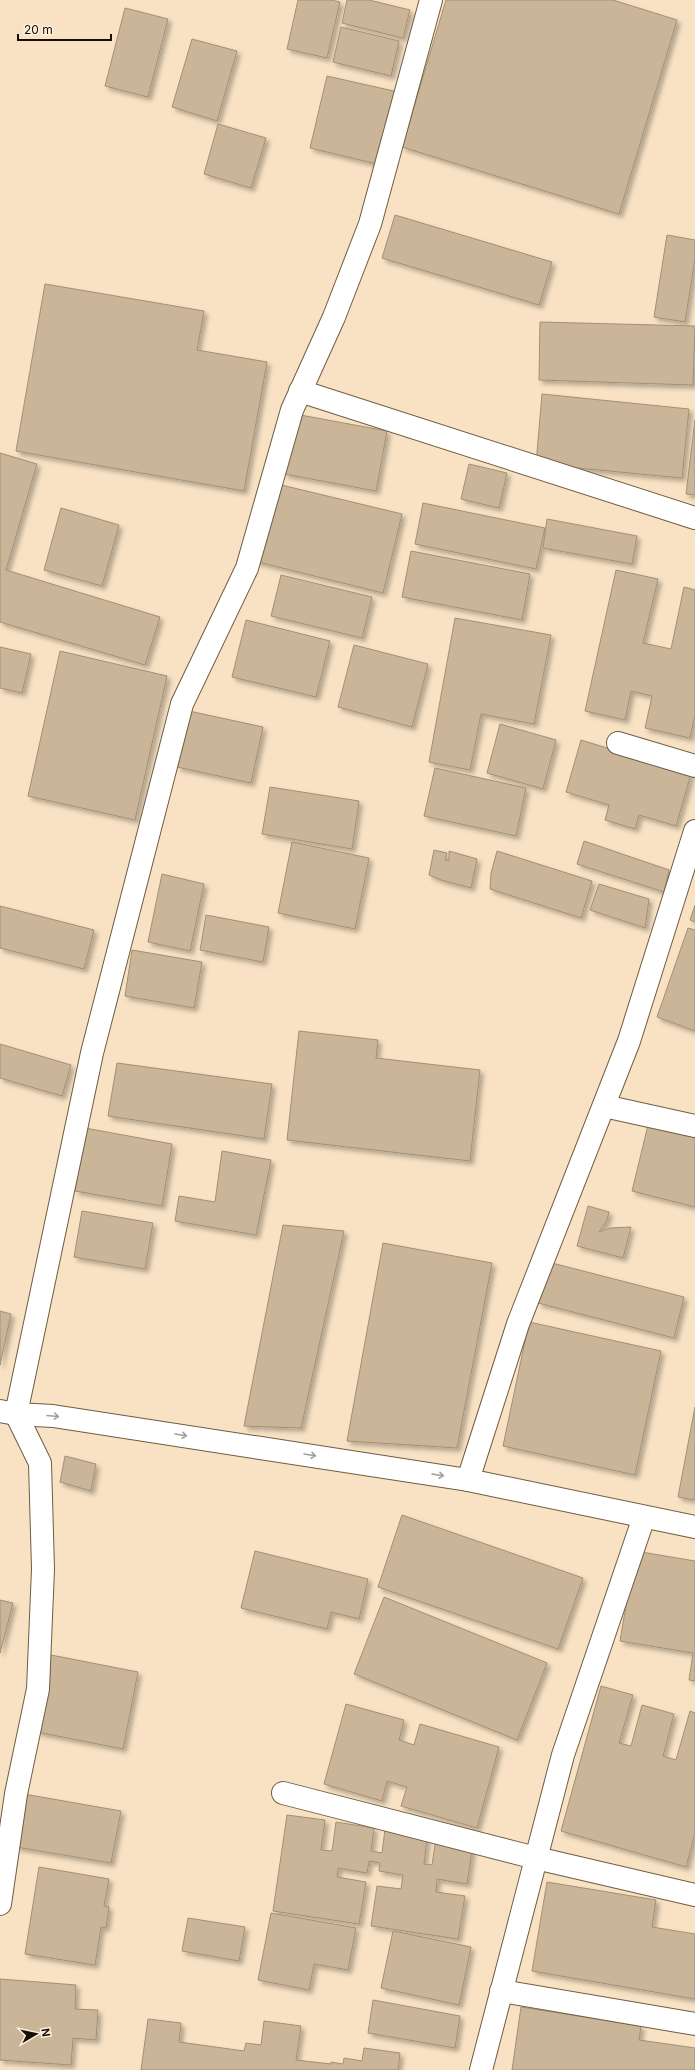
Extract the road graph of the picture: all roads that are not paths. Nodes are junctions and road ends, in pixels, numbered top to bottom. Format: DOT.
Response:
graph roads {
  1 [pos="431,0"];
  2 [pos="300,391"];
  3 [pos="695,518"];
  4 [pos="618,743"];
  5 [pos="695,766"];
  6 [pos="695,831"];
  7 [pos="604,1106"];
  8 [pos="695,1126"];
  9 [pos="8,1412"];
  10 [pos="468,1480"];
  11 [pos="644,1517"];
  12 [pos="695,1527"];
  13 [pos="283,1793"];
  14 [pos="536,1858"];
  15 [pos="695,1895"];
  16 [pos="0,1904"];
  17 [pos="501,1991"];
  18 [pos="695,2024"];
  19 [pos="481,2070"];
  1 -- 2 [label="street"];
  2 -- 3 [label="street"];
  2 -- 9 [label="street"];
  4 -- 5 [label="street"];
  6 -- 7 [label="street"];
  7 -- 8 [label="street"];
  7 -- 10 [label="street"];
  9 -- 10 [label="street, one-way"];
  9 -- 16 [label="street"];
  10 -- 11 [label="street"];
  11 -- 12 [label="street"];
  11 -- 14 [label="street"];
  13 -- 14 [label="street"];
  14 -- 15 [label="street"];
  14 -- 17 [label="street"];
  17 -- 18 [label="street"];
  17 -- 19 [label="street"];
}
